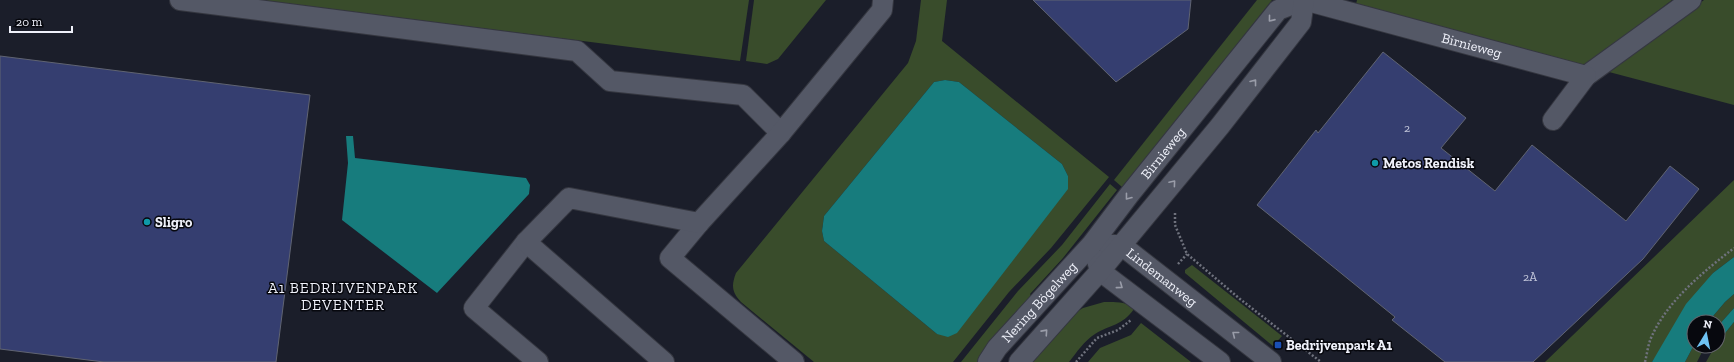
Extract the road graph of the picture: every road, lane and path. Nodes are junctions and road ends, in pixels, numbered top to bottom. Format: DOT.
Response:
graph roads {
  1 [pos="180,0"];
  2 [pos="883,0"];
  3 [pos="1304,0"];
  4 [pos="1691,0"];
  5 [pos="1586,76"];
  6 [pos="1553,120"];
  7 [pos="781,133"];
  8 [pos="699,223"];
  9 [pos="526,242"];
  10 [pos="1092,244"];
  11 [pos="1121,245"];
  12 [pos="1734,248"];
  13 [pos="1187,254"];
  14 [pos="1100,271"];
  15 [pos="538,362"];
  16 [pos="664,362"];
  17 [pos="794,362"];
  18 [pos="988,362"];
  19 [pos="1020,362"];
  20 [pos="1220,362"];
  21 [pos="1271,362"];
  22 [pos="1321,362"];
  23 [pos="1645,362"];
  1 -- 7 [label="street"];
  2 -- 7 [label="street"];
  3 -- 5 [label="street, Birnieweg"];
  3 -- 10 [label="street, Birnieweg, one-way"];
  11 -- 3 [label="street, Birnieweg, one-way"];
  4 -- 5 [label="street"];
  5 -- 6 [label="street"];
  7 -- 8 [label="street"];
  8 -- 9 [label="street"];
  8 -- 17 [label="street"];
  9 -- 15 [label="street"];
  9 -- 16 [label="street"];
  10 -- 11 [label="street, Lindemanweg"];
  10 -- 14 [label="street"];
  10 -- 18 [label="street, Nering Bögelweg"];
  11 -- 14 [label="street, Nering Bögelweg"];
  21 -- 11 [label="street, Lindemanweg, one-way"];
  12 -- 23 [label="path"];
  13 -- 22 [label="path"];
  19 -- 14 [label="street, Nering Bögelweg, one-way"];
  14 -- 20 [label="street, one-way"];
}
